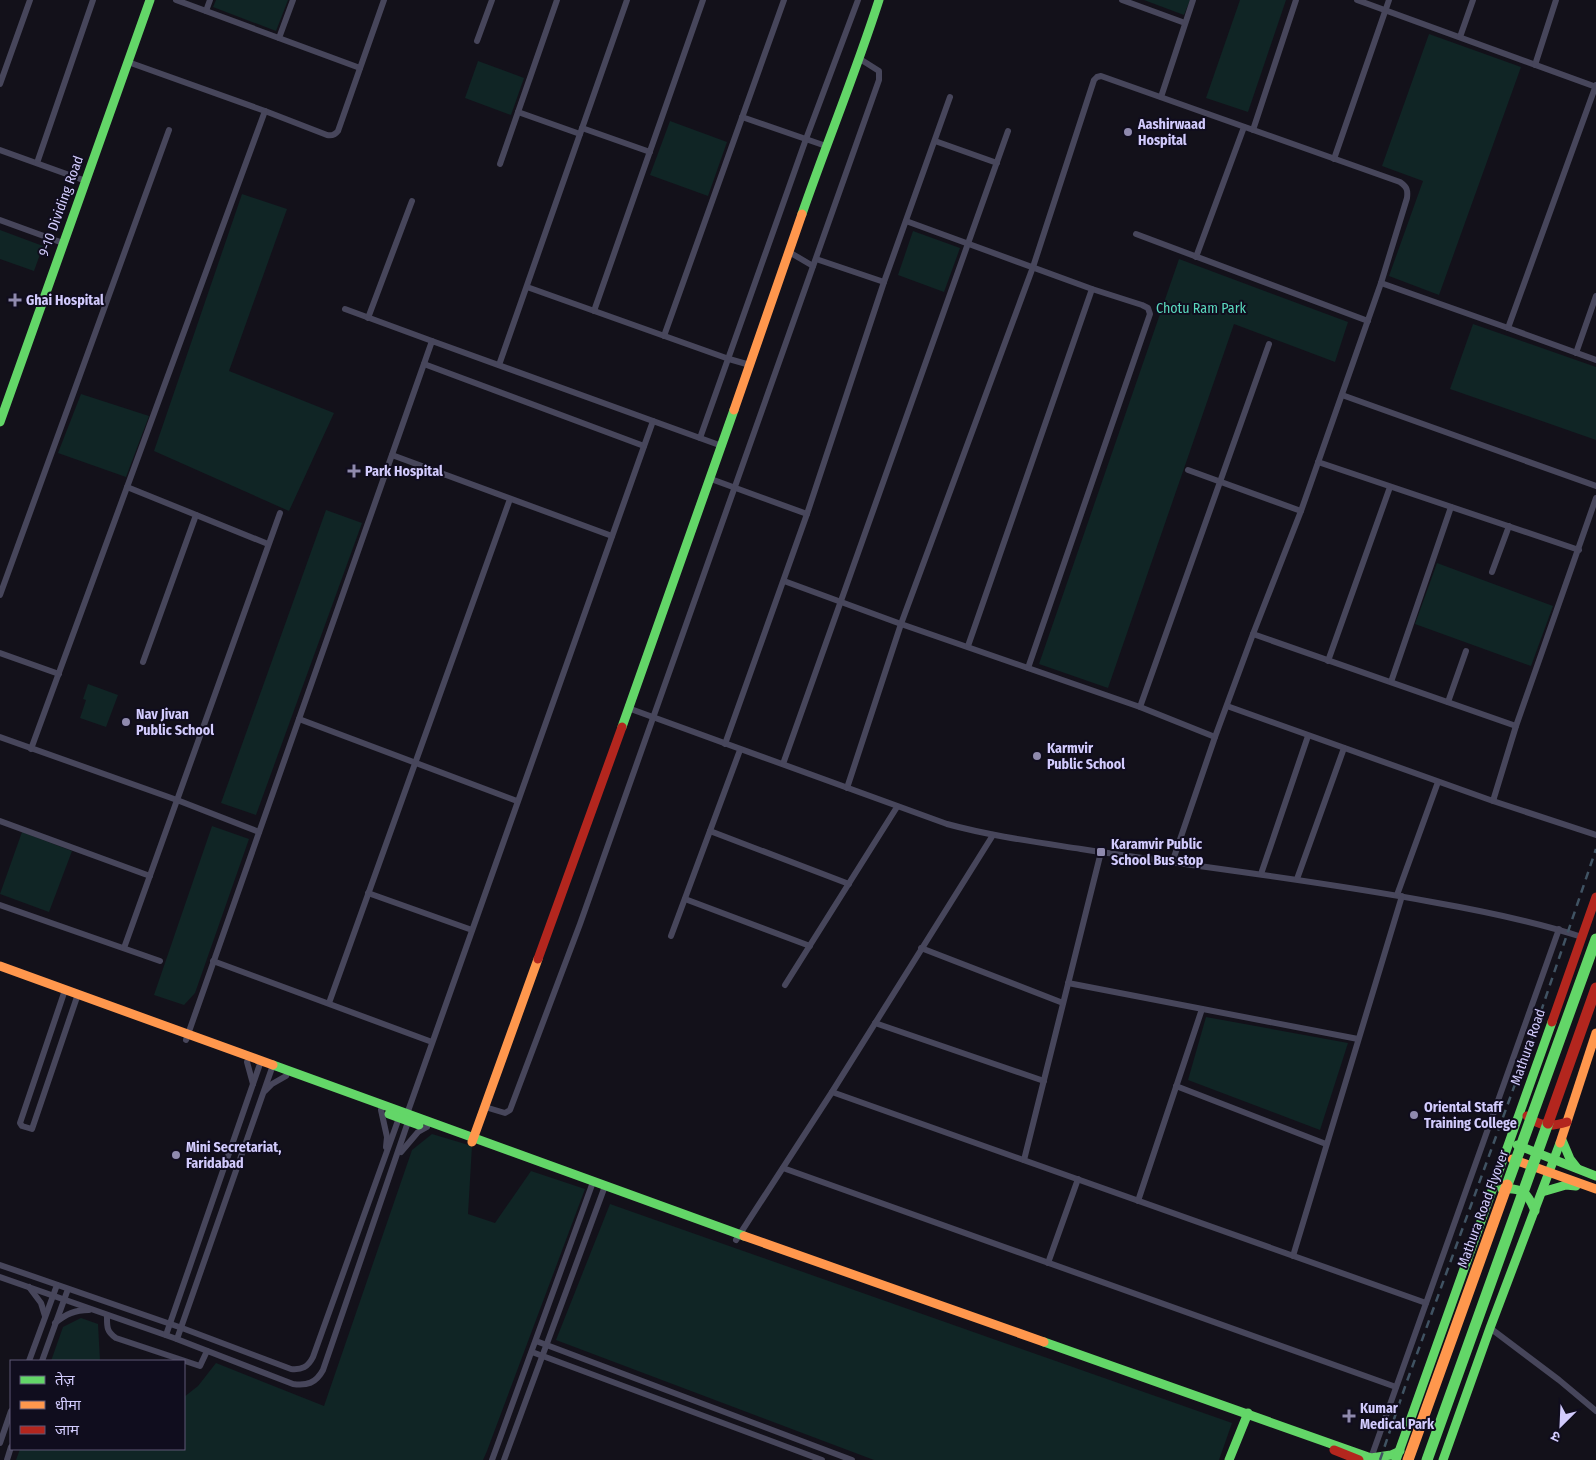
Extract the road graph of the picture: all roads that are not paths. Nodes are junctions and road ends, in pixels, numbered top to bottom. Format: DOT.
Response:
graph roads {
  1 [pos="30,0"];
  2 [pos="93,0"];
  3 [pos="150,0"];
  4 [pos="176,0"];
  5 [pos="210,0"];
  6 [pos="293,0"];
  7 [pos="384,0"];
  8 [pos="492,0"];
  9 [pos="557,0"];
  10 [pos="627,0"];
  11 [pos="704,0"];
  12 [pos="784,0"];
  13 [pos="858,0"];
  14 [pos="879,0"];
  15 [pos="1193,0"];
  16 [pos="1296,0"];
  17 [pos="1357,0"];
  18 [pos="1389,0"];
  19 [pos="1473,0"];
  20 [pos="1556,0"];
  21 [pos="1126,1"];
  22 [pos="1385,10"];
  23 [pos="206,11"];
  24 [pos="1185,23"];
  25 [pos="279,38"];
  26 [pos="1460,38"];
  27 [pos="477,41"];
  28 [pos="860,59"];
  29 [pos="128,62"];
  30 [pos="1535,65"];
  31 [pos="360,68"];
  32 [pos="0,84"];
  33 [pos="1596,86"];
  34 [pos="1161,97"];
  35 [pos="950,98"];
  36 [pos="265,111"];
  37 [pos="518,112"];
  38 [pos="742,117"];
  39 [pos="1244,127"];
  40 [pos="169,130"];
  41 [pos="1253,130"];
  42 [pos="581,131"];
  43 [pos="1008,131"];
  44 [pos="806,139"];
  45 [pos="935,141"];
  46 [pos="826,146"];
  47 [pos="0,150"];
  48 [pos="650,152"];
  49 [pos="1334,159"];
  50 [pos="37,163"];
  51 [pos="997,163"];
  52 [pos="500,164"];
  53 [pos="86,181"];
  54 [pos="412,201"];
  55 [pos="0,220"];
  56 [pos="906,221"];
  57 [pos="1136,234"];
  58 [pos="63,243"];
  59 [pos="968,244"];
  60 [pos="789,252"];
  61 [pos="1196,257"];
  62 [pos="815,262"];
  63 [pos="1033,267"];
  64 [pos="884,282"];
  65 [pos="1381,283"];
  66 [pos="527,287"];
  67 [pos="1092,289"];
  68 [pos="1596,296"];
  69 [pos="344,309"];
  70 [pos="594,311"];
  71 [pos="368,318"];
  72 [pos="1368,321"];
  73 [pos="1508,328"];
  74 [pos="664,336"];
  75 [pos="432,341"];
  76 [pos="1269,344"];
  77 [pos="1576,352"];
  78 [pos="729,359"];
  79 [pos="1596,360"];
  80 [pos="424,364"];
  81 [pos="499,365"];
  82 [pos="750,365"];
  83 [pos="1342,395"];
  84 [pos="652,421"];
  85 [pos="0,422"];
  86 [pos="700,438"];
  87 [pos="644,446"];
  88 [pos="722,446"];
  89 [pos="392,455"];
  90 [pos="1318,462"];
  91 [pos="1188,470"];
  92 [pos="710,479"];
  93 [pos="1220,481"];
  94 [pos="1390,486"];
  95 [pos="1596,486"];
  96 [pos="127,487"];
  97 [pos="735,488"];
  98 [pos="1596,498"];
  99 [pos="510,499"];
  100 [pos="1451,507"];
  101 [pos="1300,511"];
  102 [pos="280,513"];
  103 [pos="808,514"];
  104 [pos="196,515"];
  105 [pos="1509,526"];
  106 [pos="612,536"];
  107 [pos="268,544"];
  108 [pos="1579,550"];
  109 [pos="1492,572"];
  110 [pos="784,581"];
  111 [pos="0,595"];
  112 [pos="842,602"];
  113 [pos="901,624"];
  114 [pos="1252,634"];
  115 [pos="968,646"];
  116 [pos="1466,651"];
  117 [pos="0,653"];
  118 [pos="1328,660"];
  119 [pos="143,662"];
  120 [pos="1028,668"];
  121 [pos="59,674"];
  122 [pos="1391,682"];
  123 [pos="1448,702"];
  124 [pos="1227,706"];
  125 [pos="1140,707"];
  126 [pos="628,708"];
  127 [pos="653,717"];
  128 [pos="299,719"];
  129 [pos="1516,726"];
  130 [pos="1308,736"];
  131 [pos="0,737"];
  132 [pos="1215,737"];
  133 [pos="725,744"];
  134 [pos="1344,748"];
  135 [pos="31,749"];
  136 [pos="740,750"];
  137 [pos="415,763"];
  138 [pos="783,764"];
  139 [pos="1438,782"];
  140 [pos="847,788"];
  141 [pos="177,800"];
  142 [pos="517,801"];
  143 [pos="1493,801"];
  144 [pos="897,806"];
  145 [pos="0,821"];
  146 [pos="710,831"];
  147 [pos="259,832"];
  148 [pos="993,835"];
  149 [pos="1596,835"];
  150 [pos="1101,852"];
  151 [pos="1172,863"];
  152 [pos="1261,874"];
  153 [pos="150,876"];
  154 [pos="1297,879"];
  155 [pos="849,884"];
  156 [pos="368,893"];
  157 [pos="1399,896"];
  158 [pos="1596,897"];
  159 [pos="685,899"];
  160 [pos="0,905"];
  161 [pos="1559,929"];
  162 [pos="472,930"];
  163 [pos="671,936"];
  164 [pos="1582,937"];
  165 [pos="1596,939"];
  166 [pos="810,946"];
  167 [pos="124,948"];
  168 [pos="921,948"];
  169 [pos="160,961"];
  170 [pos="213,961"];
  171 [pos="0,966"];
  172 [pos="0,972"];
  173 [pos="1068,983"];
  174 [pos="785,985"];
  175 [pos="1596,988"];
  176 [pos="64,992"];
  177 [pos="77,997"];
  178 [pos="1063,1003"];
  179 [pos="329,1004"];
  180 [pos="1202,1009"];
  181 [pos="875,1023"];
  182 [pos="1596,1033"];
  183 [pos="187,1037"];
  184 [pos="1358,1040"];
  185 [pos="432,1042"];
  186 [pos="247,1062"];
  187 [pos="260,1063"];
  188 [pos="272,1068"];
  189 [pos="286,1076"];
  190 [pos="1044,1081"];
  191 [pos="253,1085"];
  192 [pos="1176,1086"];
  193 [pos="264,1092"];
  194 [pos="832,1092"];
  195 [pos="1523,1105"];
  196 [pos="485,1106"];
  197 [pos="381,1110"];
  198 [pos="405,1116"];
  199 [pos="1567,1122"];
  200 [pos="427,1127"];
  201 [pos="1562,1140"];
  202 [pos="472,1141"];
  203 [pos="1510,1142"];
  204 [pos="1326,1144"];
  205 [pos="386,1156"];
  206 [pos="1504,1157"];
  207 [pos="1555,1159"];
  208 [pos="1024,1160"];
  209 [pos="395,1162"];
  210 [pos="782,1168"];
  211 [pos="1577,1168"];
  212 [pos="1550,1173"];
  213 [pos="1596,1176"];
  214 [pos="1078,1179"];
  215 [pos="592,1185"];
  216 [pos="604,1189"];
  217 [pos="1595,1190"];
  218 [pos="1542,1192"];
  219 [pos="1490,1198"];
  220 [pos="1138,1201"];
  221 [pos="1535,1211"];
  222 [pos="738,1238"];
  223 [pos="1292,1256"];
  224 [pos="1048,1263"];
  225 [pos="0,1265"];
  226 [pos="0,1277"];
  227 [pos="57,1285"];
  228 [pos="28,1286"];
  229 [pos="68,1289"];
  230 [pos="53,1295"];
  231 [pos="64,1299"];
  232 [pos="1426,1303"];
  233 [pos="93,1309"];
  234 [pos="107,1315"];
  235 [pos="45,1316"];
  236 [pos="55,1323"];
  237 [pos="171,1324"];
  238 [pos="182,1328"];
  239 [pos="1490,1328"];
  240 [pos="166,1335"];
  241 [pos="177,1339"];
  242 [pos="536,1341"];
  243 [pos="546,1345"];
  244 [pos="207,1351"];
  245 [pos="532,1352"];
  246 [pos="542,1356"];
  247 [pos="29,1360"];
  248 [pos="42,1360"];
  249 [pos="182,1360"];
  250 [pos="185,1361"];
  251 [pos="1396,1387"];
  252 [pos="1596,1411"];
  253 [pos="10,1415"];
  254 [pos="1247,1416"];
  255 [pos="0,1442"];
  256 [pos="1398,1455"];
  257 [pos="1371,1458"];
  258 [pos="492,1460"];
  259 [pos="504,1460"];
  260 [pos="822,1460"];
  261 [pos="852,1460"];
  262 [pos="1229,1460"];
  263 [pos="1359,1460"];
  264 [pos="1408,1460"];
  265 [pos="1427,1460"];
  266 [pos="1443,1460"];
  1 -- 32 [label="street"];
  2 -- 50 [label="street"];
  3 -- 29 [label="main road, 9-10 Dividing Road"];
  4 -- 23 [label="street"];
  5 -- 23 [label="street"];
  6 -- 25 [label="street"];
  7 -- 31 [label="street"];
  8 -- 27 [label="street"];
  9 -- 37 [label="street"];
  10 -- 42 [label="street"];
  11 -- 48 [label="street"];
  12 -- 38 [label="street"];
  13 -- 44 [label="street"];
  14 -- 28 [label="main road"];
  15 -- 24 [label="street"];
  16 -- 41 [label="street"];
  17 -- 22 [label="street"];
  18 -- 22 [label="street"];
  19 -- 26 [label="street"];
  20 -- 30 [label="street"];
  21 -- 24 [label="street"];
  22 -- 26 [label="street"];
  22 -- 49 [label="street"];
  23 -- 25 [label="street"];
  24 -- 34 [label="street"];
  25 -- 31 [label="street"];
  26 -- 30 [label="street"];
  28 -- 46 [label="main road"];
  28 -- 62 [label="street"];
  29 -- 36 [label="street"];
  29 -- 53 [label="main road, 9-10 Dividing Road"];
  30 -- 33 [label="street"];
  31 -- 36 [label="street"];
  33 -- 73 [label="street"];
  34 -- 39 [label="street"];
  34 -- 63 [label="street"];
  35 -- 45 [label="street"];
  36 -- 96 [label="street"];
  37 -- 42 [label="street"];
  37 -- 52 [label="street"];
  38 -- 44 [label="street"];
  38 -- 74 [label="street"];
  39 -- 41 [label="street"];
  39 -- 61 [label="street"];
  40 -- 111 [label="street"];
  41 -- 49 [label="street"];
  42 -- 48 [label="street"];
  42 -- 66 [label="street"];
  43 -- 51 [label="street"];
  44 -- 46 [label="street"];
  44 -- 78 [label="street"];
  45 -- 51 [label="street"];
  45 -- 56 [label="street"];
  46 -- 60 [label="main road"];
  47 -- 50 [label="street"];
  48 -- 70 [label="street"];
  49 -- 65 [label="street"];
  50 -- 53 [label="street"];
  51 -- 59 [label="street"];
  53 -- 58 [label="main road, 9-10 Dividing Road"];
  54 -- 71 [label="street"];
  55 -- 58 [label="street"];
  56 -- 59 [label="street"];
  56 -- 64 [label="street"];
  57 -- 61 [label="street"];
  58 -- 85 [label="main road, 9-10 Dividing Road"];
  59 -- 63 [label="street"];
  59 -- 112 [label="street"];
  60 -- 62 [label="street"];
  60 -- 82 [label="main road"];
  61 -- 72 [label="street"];
  62 -- 64 [label="street"];
  62 -- 97 [label="street"];
  63 -- 67 [label="street"];
  63 -- 113 [label="street"];
  64 -- 103 [label="street"];
  65 -- 72 [label="street"];
  65 -- 73 [label="street"];
  66 -- 70 [label="street"];
  66 -- 81 [label="street"];
  67 -- 115 [label="street"];
  67 -- 120 [label="street"];
  68 -- 77 [label="street"];
  69 -- 71 [label="street"];
  70 -- 74 [label="street"];
  71 -- 75 [label="street"];
  72 -- 83 [label="street"];
  73 -- 77 [label="street"];
  74 -- 78 [label="street"];
  75 -- 80 [label="street"];
  75 -- 81 [label="street"];
  76 -- 93 [label="street"];
  77 -- 79 [label="street"];
  78 -- 82 [label="street"];
  78 -- 86 [label="street"];
  80 -- 87 [label="street"];
  80 -- 89 [label="street"];
  81 -- 84 [label="street"];
  82 -- 88 [label="main road"];
  83 -- 90 [label="street"];
  83 -- 95 [label="street"];
  84 -- 86 [label="street"];
  84 -- 87 [label="street"];
  86 -- 88 [label="street"];
  87 -- 106 [label="street"];
  88 -- 92 [label="main road"];
  89 -- 99 [label="street"];
  89 -- 128 [label="street"];
  90 -- 94 [label="street"];
  90 -- 101 [label="street"];
  91 -- 93 [label="street"];
  92 -- 97 [label="street"];
  92 -- 126 [label="main road"];
  93 -- 101 [label="street"];
  93 -- 125 [label="street"];
  94 -- 100 [label="street"];
  94 -- 118 [label="street"];
  96 -- 104 [label="street"];
  96 -- 121 [label="street"];
  97 -- 103 [label="street"];
  97 -- 127 [label="street"];
  98 -- 108 [label="street"];
  99 -- 106 [label="street"];
  99 -- 137 [label="street"];
  100 -- 105 [label="street"];
  100 -- 122 [label="street"];
  101 -- 114 [label="street"];
  102 -- 107 [label="street"];
  103 -- 110 [label="street"];
  104 -- 107 [label="street"];
  104 -- 119 [label="street"];
  105 -- 108 [label="street"];
  105 -- 109 [label="street"];
  106 -- 142 [label="street"];
  107 -- 141 [label="street"];
  108 -- 129 [label="street"];
  110 -- 112 [label="street"];
  110 -- 133 [label="street"];
  112 -- 113 [label="street"];
  112 -- 138 [label="street"];
  113 -- 115 [label="street"];
  113 -- 140 [label="street"];
  114 -- 118 [label="street"];
  114 -- 124 [label="street"];
  115 -- 120 [label="street"];
  116 -- 123 [label="street"];
  117 -- 121 [label="street"];
  118 -- 122 [label="street"];
  120 -- 125 [label="street"];
  121 -- 135 [label="street"];
  122 -- 123 [label="street"];
  123 -- 129 [label="street"];
  124 -- 130 [label="street"];
  124 -- 132 [label="street"];
  125 -- 132 [label="street"];
  126 -- 127 [label="street"];
  126 -- 196 [label="main road"];
  127 -- 133 [label="street"];
  127 -- 196 [label="street"];
  128 -- 137 [label="street"];
  128 -- 147 [label="street"];
  129 -- 143 [label="street"];
  130 -- 134 [label="street"];
  130 -- 152 [label="street"];
  131 -- 135 [label="street"];
  132 -- 151 [label="street"];
  133 -- 136 [label="street"];
  134 -- 139 [label="street"];
  134 -- 154 [label="street"];
  135 -- 141 [label="street"];
  136 -- 138 [label="street"];
  136 -- 146 [label="street"];
  137 -- 142 [label="street"];
  137 -- 156 [label="street"];
  138 -- 140 [label="street"];
  139 -- 143 [label="street"];
  139 -- 157 [label="street"];
  140 -- 144 [label="street"];
  141 -- 147 [label="street"];
  141 -- 153 [label="street"];
  142 -- 162 [label="street"];
  143 -- 149 [label="street"];
  144 -- 148 [label="street"];
  144 -- 155 [label="street"];
  145 -- 153 [label="street"];
  146 -- 155 [label="street"];
  146 -- 159 [label="street"];
  147 -- 170 [label="street"];
  148 -- 150 [label="street"];
  148 -- 168 [label="street"];
  150 -- 151 [label="street"];
  150 -- 173 [label="street"];
  151 -- 152 [label="street"];
  152 -- 154 [label="street"];
  153 -- 167 [label="street"];
  154 -- 157 [label="street"];
  155 -- 166 [label="street"];
  156 -- 162 [label="street"];
  156 -- 179 [label="street"];
  157 -- 161 [label="street"];
  157 -- 184 [label="street"];
  158 -- 164 [label="main road, Mathura Road"];
  159 -- 163 [label="street"];
  159 -- 166 [label="street"];
  160 -- 167 [label="street"];
  161 -- 164 [label="street"];
  161 -- 232 [label="street"];
  162 -- 185 [label="street"];
  164 -- 195 [label="main road, Mathura Road"];
  165 -- 264 [label="main road, Mathura Road Flyover, bridge"];
  166 -- 174 [label="street"];
  167 -- 169 [label="street"];
  168 -- 178 [label="street"];
  168 -- 181 [label="street"];
  170 -- 179 [label="street"];
  170 -- 183 [label="street"];
  171 -- 176 [label="main road"];
  172 -- 176 [label="main road"];
  173 -- 178 [label="street"];
  173 -- 180 [label="street"];
  175 -- 265 [label="main road, bridge"];
  176 -- 177 [label="main road"];
  176 -- 177 [label="street"];
  177 -- 183 [label="main road"];
  178 -- 190 [label="street"];
  179 -- 185 [label="street"];
  180 -- 184 [label="street"];
  180 -- 192 [label="street"];
  181 -- 190 [label="street"];
  181 -- 194 [label="street"];
  182 -- 199 [label="main road"];
  183 -- 186 [label="main road"];
  183 -- 187 [label="main road"];
  184 -- 204 [label="street"];
  185 -- 198 [label="street"];
  186 -- 187 [label="main road"];
  186 -- 191 [label="street"];
  187 -- 188 [label="main road"];
  187 -- 191 [label="street"];
  188 -- 189 [label="main road"];
  188 -- 193 [label="street"];
  188 -- 198 [label="main road"];
  189 -- 193 [label="street"];
  189 -- 197 [label="main road"];
  190 -- 208 [label="street"];
  191 -- 237 [label="street"];
  192 -- 204 [label="street"];
  192 -- 220 [label="street"];
  193 -- 238 [label="street"];
  194 -- 208 [label="street"];
  194 -- 210 [label="street"];
  195 -- 199 [label="main road"];
  195 -- 203 [label="main road, Mathura Road"];
  196 -- 202 [label="main road"];
  197 -- 198 [label="main road"];
  197 -- 205 [label="street"];
  198 -- 200 [label="main road"];
  198 -- 202 [label="main road"];
  198 -- 205 [label="street"];
  198 -- 209 [label="street"];
  199 -- 201 [label="main road"];
  200 -- 202 [label="main road"];
  200 -- 209 [label="street"];
  201 -- 207 [label="main road"];
  201 -- 211 [label="main road"];
  202 -- 215 [label="main road"];
  203 -- 206 [label="main road, Mathura Road"];
  203 -- 207 [label="main road"];
  204 -- 223 [label="street"];
  205 -- 238 [label="street"];
  206 -- 212 [label="main road"];
  206 -- 219 [label="main road, Mathura Road"];
  207 -- 211 [label="main road"];
  207 -- 212 [label="main road"];
  208 -- 214 [label="street"];
  209 -- 244 [label="street"];
  210 -- 222 [label="street"];
  210 -- 224 [label="street"];
  211 -- 213 [label="main road"];
  212 -- 217 [label="main road"];
  212 -- 218 [label="main road"];
  214 -- 220 [label="street"];
  214 -- 224 [label="street"];
  215 -- 216 [label="main road"];
  215 -- 242 [label="street"];
  216 -- 222 [label="main road"];
  216 -- 243 [label="street"];
  217 -- 218 [label="main road"];
  218 -- 221 [label="main road"];
  219 -- 221 [label="main road"];
  219 -- 256 [label="main road, Mathura Road"];
  220 -- 223 [label="street"];
  221 -- 239 [label="main road"];
  222 -- 254 [label="main road"];
  223 -- 232 [label="street"];
  224 -- 251 [label="street"];
  225 -- 227 [label="street"];
  226 -- 228 [label="street"];
  227 -- 229 [label="street"];
  227 -- 230 [label="street"];
  228 -- 230 [label="street"];
  228 -- 235 [label="street"];
  229 -- 231 [label="street"];
  229 -- 237 [label="street"];
  230 -- 231 [label="street"];
  230 -- 235 [label="street"];
  231 -- 233 [label="street"];
  231 -- 236 [label="street"];
  232 -- 251 [label="street"];
  233 -- 234 [label="street"];
  233 -- 236 [label="street"];
  234 -- 240 [label="street"];
  234 -- 249 [label="street"];
  235 -- 247 [label="street"];
  236 -- 248 [label="street"];
  237 -- 238 [label="street"];
  237 -- 240 [label="street"];
  238 -- 241 [label="street"];
  239 -- 252 [label="street"];
  239 -- 266 [label="main road"];
  240 -- 241 [label="street"];
  241 -- 244 [label="street"];
  242 -- 243 [label="street"];
  242 -- 245 [label="street"];
  243 -- 246 [label="street"];
  243 -- 261 [label="street"];
  244 -- 250 [label="street"];
  245 -- 246 [label="street"];
  245 -- 258 [label="street"];
  246 -- 259 [label="street"];
  246 -- 260 [label="street"];
  251 -- 257 [label="street"];
  253 -- 255 [label="street"];
  254 -- 257 [label="main road"];
  254 -- 262 [label="main road"];
  254 -- 263 [label="main road"];
  256 -- 257 [label="main road"];
}
